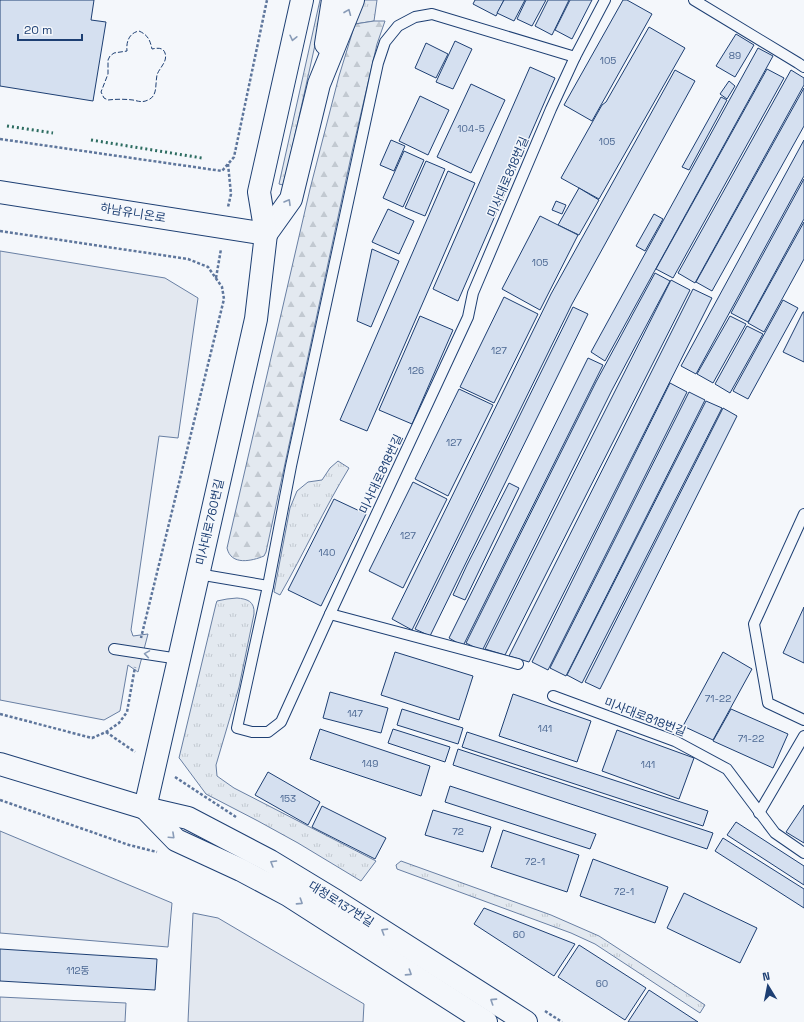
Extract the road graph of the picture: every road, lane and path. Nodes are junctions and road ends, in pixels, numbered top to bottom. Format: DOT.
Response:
graph roads {
  1 [pos="267,0"];
  2 [pos="302,0"];
  3 [pos="333,0"];
  4 [pos="353,0"];
  5 [pos="605,0"];
  6 [pos="694,0"];
  7 [pos="575,57"];
  8 [pos="804,67"];
  9 [pos="319,84"];
  10 [pos="0,139"];
  11 [pos="0,192"];
  12 [pos="0,231"];
  13 [pos="266,234"];
  14 [pos="804,514"];
  15 [pos="198,574"];
  16 [pos="268,586"];
  17 [pos="330,614"];
  18 [pos="143,627"];
  19 [pos="114,649"];
  20 [pos="179,660"];
  21 [pos="518,664"];
  22 [pos="134,676"];
  23 [pos="553,696"];
  24 [pos="0,714"];
  25 [pos="804,720"];
  26 [pos="804,736"];
  27 [pos="0,764"];
  28 [pos="0,800"];
  29 [pos="145,808"];
  30 [pos="760,813"];
  31 [pos="158,852"];
  32 [pos="804,853"];
  33 [pos="486,1022"];
  34 [pos="526,1022"];
  1 -- 10 [label="path"];
  2 -- 13 [label="main road, one-way"];
  3 -- 9 [label="main road"];
  9 -- 4 [label="main road, one-way"];
  5 -- 7 [label="lane, 미사대로818번길"];
  6 -- 8 [label="lane"];
  7 -- 16 [label="lane, 미사대로818번길"];
  7 -- 17 [label="lane, 미사대로818번길"];
  13 -- 9 [label="main road, one-way"];
  11 -- 13 [label="main road, 하남유니온로"];
  12 -- 18 [label="path"];
  13 -- 15 [label="main road, 미사대로760번길"];
  14 -- 25 [label="lane"];
  15 -- 16 [label="lane"];
  15 -- 20 [label="main road, 미사대로760번길"];
  16 -- 17 [label="lane, 미사대로818번길"];
  17 -- 21 [label="lane"];
  20 -- 19 [label="lane, one-way"];
  20 -- 29 [label="main road, 미사대로760번길"];
  22 -- 24 [label="path"];
  23 -- 30 [label="lane, 미사대로818번길"];
  26 -- 30 [label="lane"];
  27 -- 29 [label="main road, 대청로137번길"];
  28 -- 31 [label="path"];
  29 -- 33 [label="main road, 대청로137번길, one-way"];
  34 -- 29 [label="main road, 대청로137번길, one-way"];
  30 -- 32 [label="lane, 미사대로818번길"];
}
